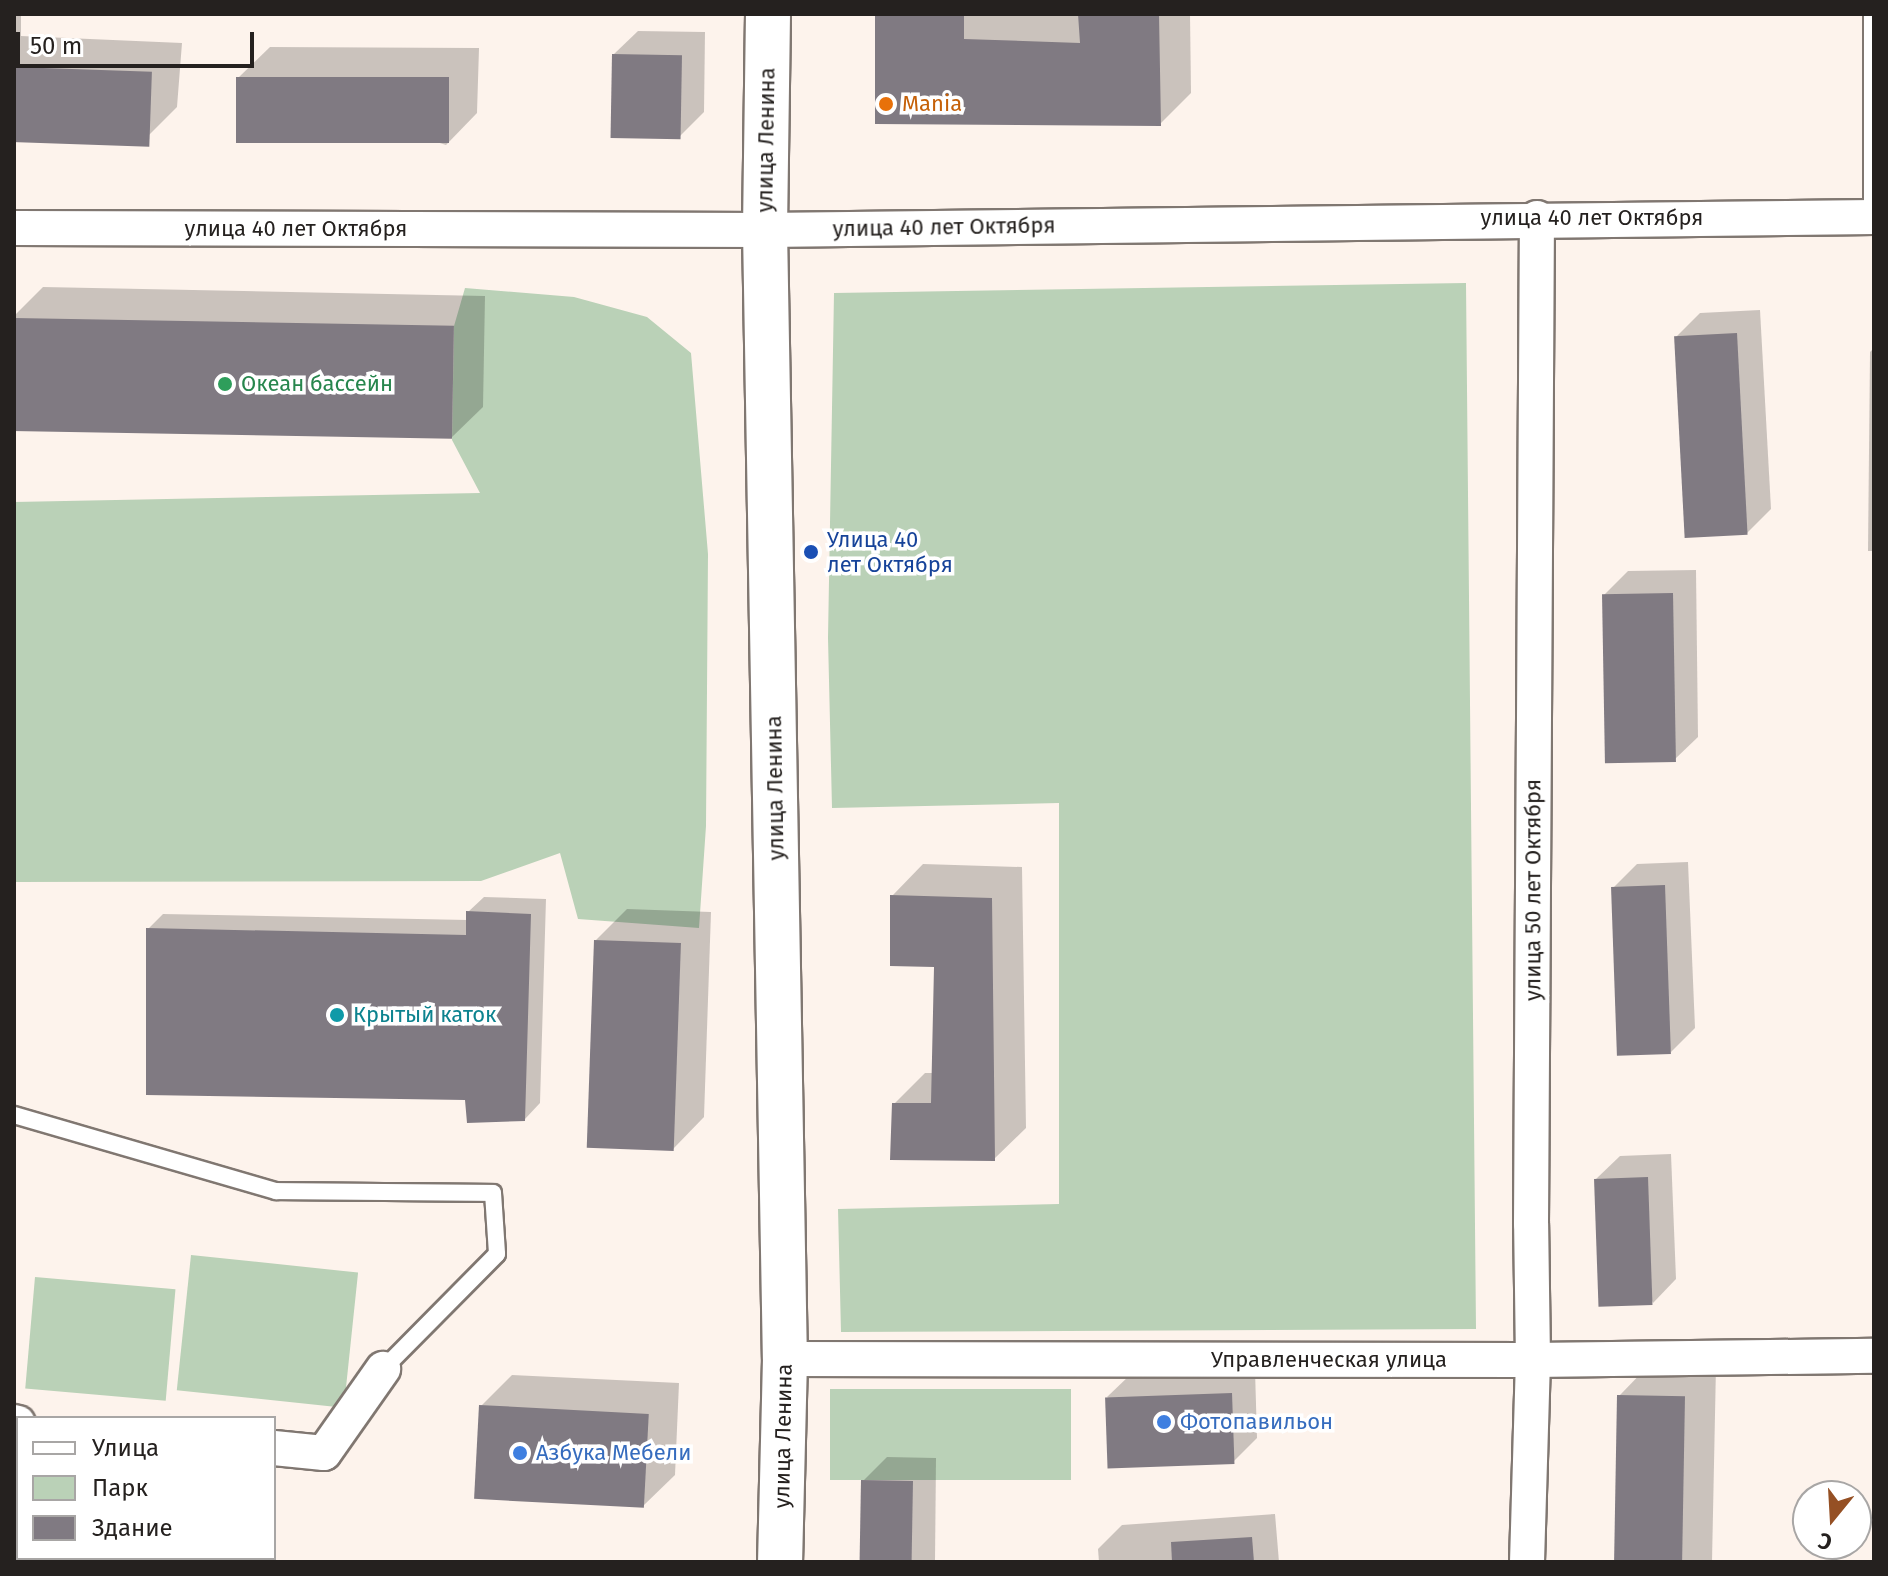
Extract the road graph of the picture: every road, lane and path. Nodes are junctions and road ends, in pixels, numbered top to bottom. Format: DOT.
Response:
graph roads {
  1 [pos="768,14"];
  2 [pos="1872,14"];
  3 [pos="1873,217"];
  4 [pos="1537,218"];
  5 [pos="14,228"];
  6 [pos="765,230"];
  7 [pos="14,1115"];
  8 [pos="1874,1356"];
  9 [pos="785,1359"];
  10 [pos="1533,1360"];
  11 [pos="383,1369"];
  12 [pos="276,1448"];
  13 [pos="780,1562"];
  14 [pos="1527,1562"];
  1 -- 6 [label="main road, улица Ленина"];
  2 -- 3 [label="lane"];
  3 -- 4 [label="street, улица 40 лет Октября"];
  4 -- 6 [label="street, улица 40 лет Октября"];
  4 -- 10 [label="street, улица 50 лет Октября"];
  5 -- 6 [label="street, улица 40 лет Октября"];
  6 -- 9 [label="main road, улица Ленина"];
  7 -- 11 [label="lane"];
  8 -- 10 [label="street, Управленческая улица"];
  9 -- 10 [label="street, Управленческая улица"];
  9 -- 13 [label="main road, улица Ленина"];
  10 -- 14 [label="street, улица 50 лет Октября"];
  11 -- 12 [label="street"];
}
